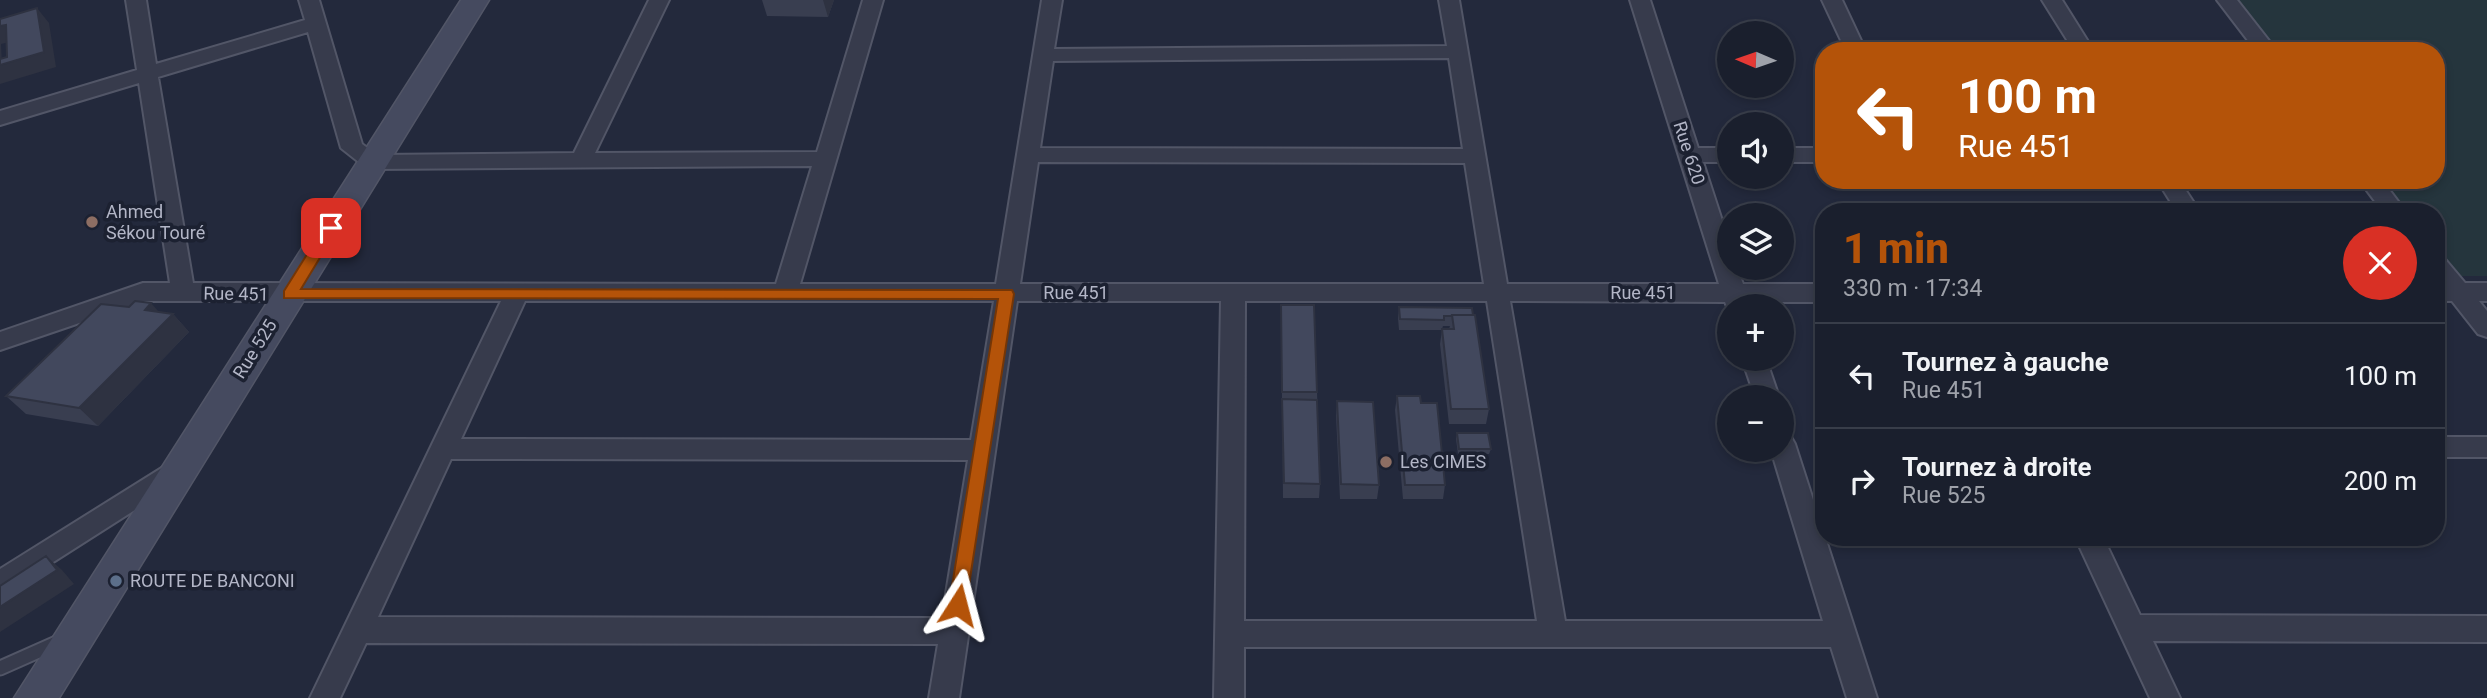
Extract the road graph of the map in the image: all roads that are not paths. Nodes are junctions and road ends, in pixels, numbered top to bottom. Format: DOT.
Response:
graph roads {
  1 [pos="136,0"];
  2 [pos="309,0"];
  3 [pos="475,0"];
  4 [pos="659,0"];
  5 [pos="873,0"];
  6 [pos="1052,0"];
  7 [pos="1449,0"];
  8 [pos="1640,0"];
  9 [pos="1832,0"];
  10 [pos="2052,0"];
  11 [pos="2227,0"];
  12 [pos="316,23"];
  13 [pos="1852,42"];
  14 [pos="2078,42"];
  15 [pos="2260,42"];
  16 [pos="1457,52"];
  17 [pos="1044,55"];
  18 [pos="148,74"];
  19 [pos="0,118"];
  20 [pos="1028,155"];
  21 [pos="1690,155"];
  22 [pos="1717,155"];
  23 [pos="1794,155"];
  24 [pos="1815,155"];
  25 [pos="1474,156"];
  26 [pos="825,159"];
  27 [pos="581,160"];
  28 [pos="373,162"];
  29 [pos="2377,189"];
  30 [pos="2388,203"];
  31 [pos="2447,292"];
  32 [pos="2487,292"];
  33 [pos="183,293"];
  34 [pos="1233,293"];
  35 [pos="1497,293"];
  36 [pos="516,294"];
  37 [pos="785,294"];
  38 [pos="1006,294"];
  39 [pos="1734,294"];
  40 [pos="1815,294"];
  41 [pos="289,295"];
  42 [pos="1794,295"];
  43 [pos="1717,299"];
  44 [pos="2487,328"];
  45 [pos="0,341"];
  46 [pos="2445,447"];
  47 [pos="2487,447"];
  48 [pos="443,449"];
  49 [pos="982,450"];
  50 [pos="1788,462"];
  51 [pos="180,468"];
  52 [pos="2093,546"];
  53 [pos="0,584"];
  54 [pos="2132,628"];
  55 [pos="2487,629"];
  56 [pos="357,630"];
  57 [pos="954,631"];
  58 [pos="1230,634"];
  59 [pos="1553,634"];
  60 [pos="1842,634"];
  61 [pos="74,635"];
  62 [pos="0,668"];
  63 [pos="35,698"];
  64 [pos="325,698"];
  65 [pos="944,698"];
  66 [pos="1229,698"];
  67 [pos="1862,698"];
  68 [pos="2165,698"];
  1 -- 18 [label="street"];
  2 -- 12 [label="street"];
  3 -- 28 [label="main road, Rue 525"];
  4 -- 27 [label="street"];
  5 -- 26 [label="street"];
  6 -- 17 [label="street"];
  7 -- 16 [label="street"];
  8 -- 21 [label="street, Rue 620"];
  9 -- 13 [label="street"];
  10 -- 14 [label="street"];
  11 -- 15 [label="street"];
  12 -- 18 [label="street"];
  12 -- 28 [label="street"];
  16 -- 17 [label="street"];
  16 -- 25 [label="street"];
  17 -- 20 [label="street"];
  18 -- 19 [label="street"];
  18 -- 33 [label="street"];
  20 -- 25 [label="street"];
  20 -- 38 [label="street"];
  21 -- 22 [label="street"];
  21 -- 39 [label="street, Rue 620"];
  23 -- 24 [label="street"];
  25 -- 35 [label="street"];
  26 -- 27 [label="street"];
  26 -- 37 [label="street"];
  27 -- 28 [label="street"];
  28 -- 41 [label="main road, Rue 525"];
  29 -- 30 [label="street"];
  31 -- 32 [label="street"];
  31 -- 44 [label="street"];
  33 -- 41 [label="street, Rue 451"];
  33 -- 45 [label="street, Rue 451"];
  34 -- 35 [label="street, Rue 451"];
  34 -- 38 [label="street, Rue 451"];
  34 -- 58 [label="street"];
  35 -- 43 [label="street, Rue 451"];
  35 -- 59 [label="street"];
  36 -- 37 [label="street, Rue 451"];
  36 -- 41 [label="street, Rue 451"];
  36 -- 48 [label="street"];
  37 -- 38 [label="street, Rue 451"];
  38 -- 49 [label="street"];
  40 -- 42 [label="street, Rue 451"];
  41 -- 51 [label="main road, Rue 525"];
  46 -- 47 [label="street"];
  48 -- 49 [label="street"];
  48 -- 56 [label="street"];
  49 -- 57 [label="street"];
  50 -- 60 [label="street"];
  51 -- 53 [label="street"];
  51 -- 61 [label="main road, Rue 525"];
  52 -- 54 [label="street"];
  54 -- 55 [label="street"];
  54 -- 68 [label="street"];
  56 -- 57 [label="street"];
  56 -- 64 [label="street"];
  57 -- 65 [label="street"];
  58 -- 59 [label="street"];
  58 -- 66 [label="street"];
  59 -- 60 [label="street"];
  60 -- 67 [label="street"];
  61 -- 62 [label="lane"];
  61 -- 63 [label="main road, Rue 525"];
}
